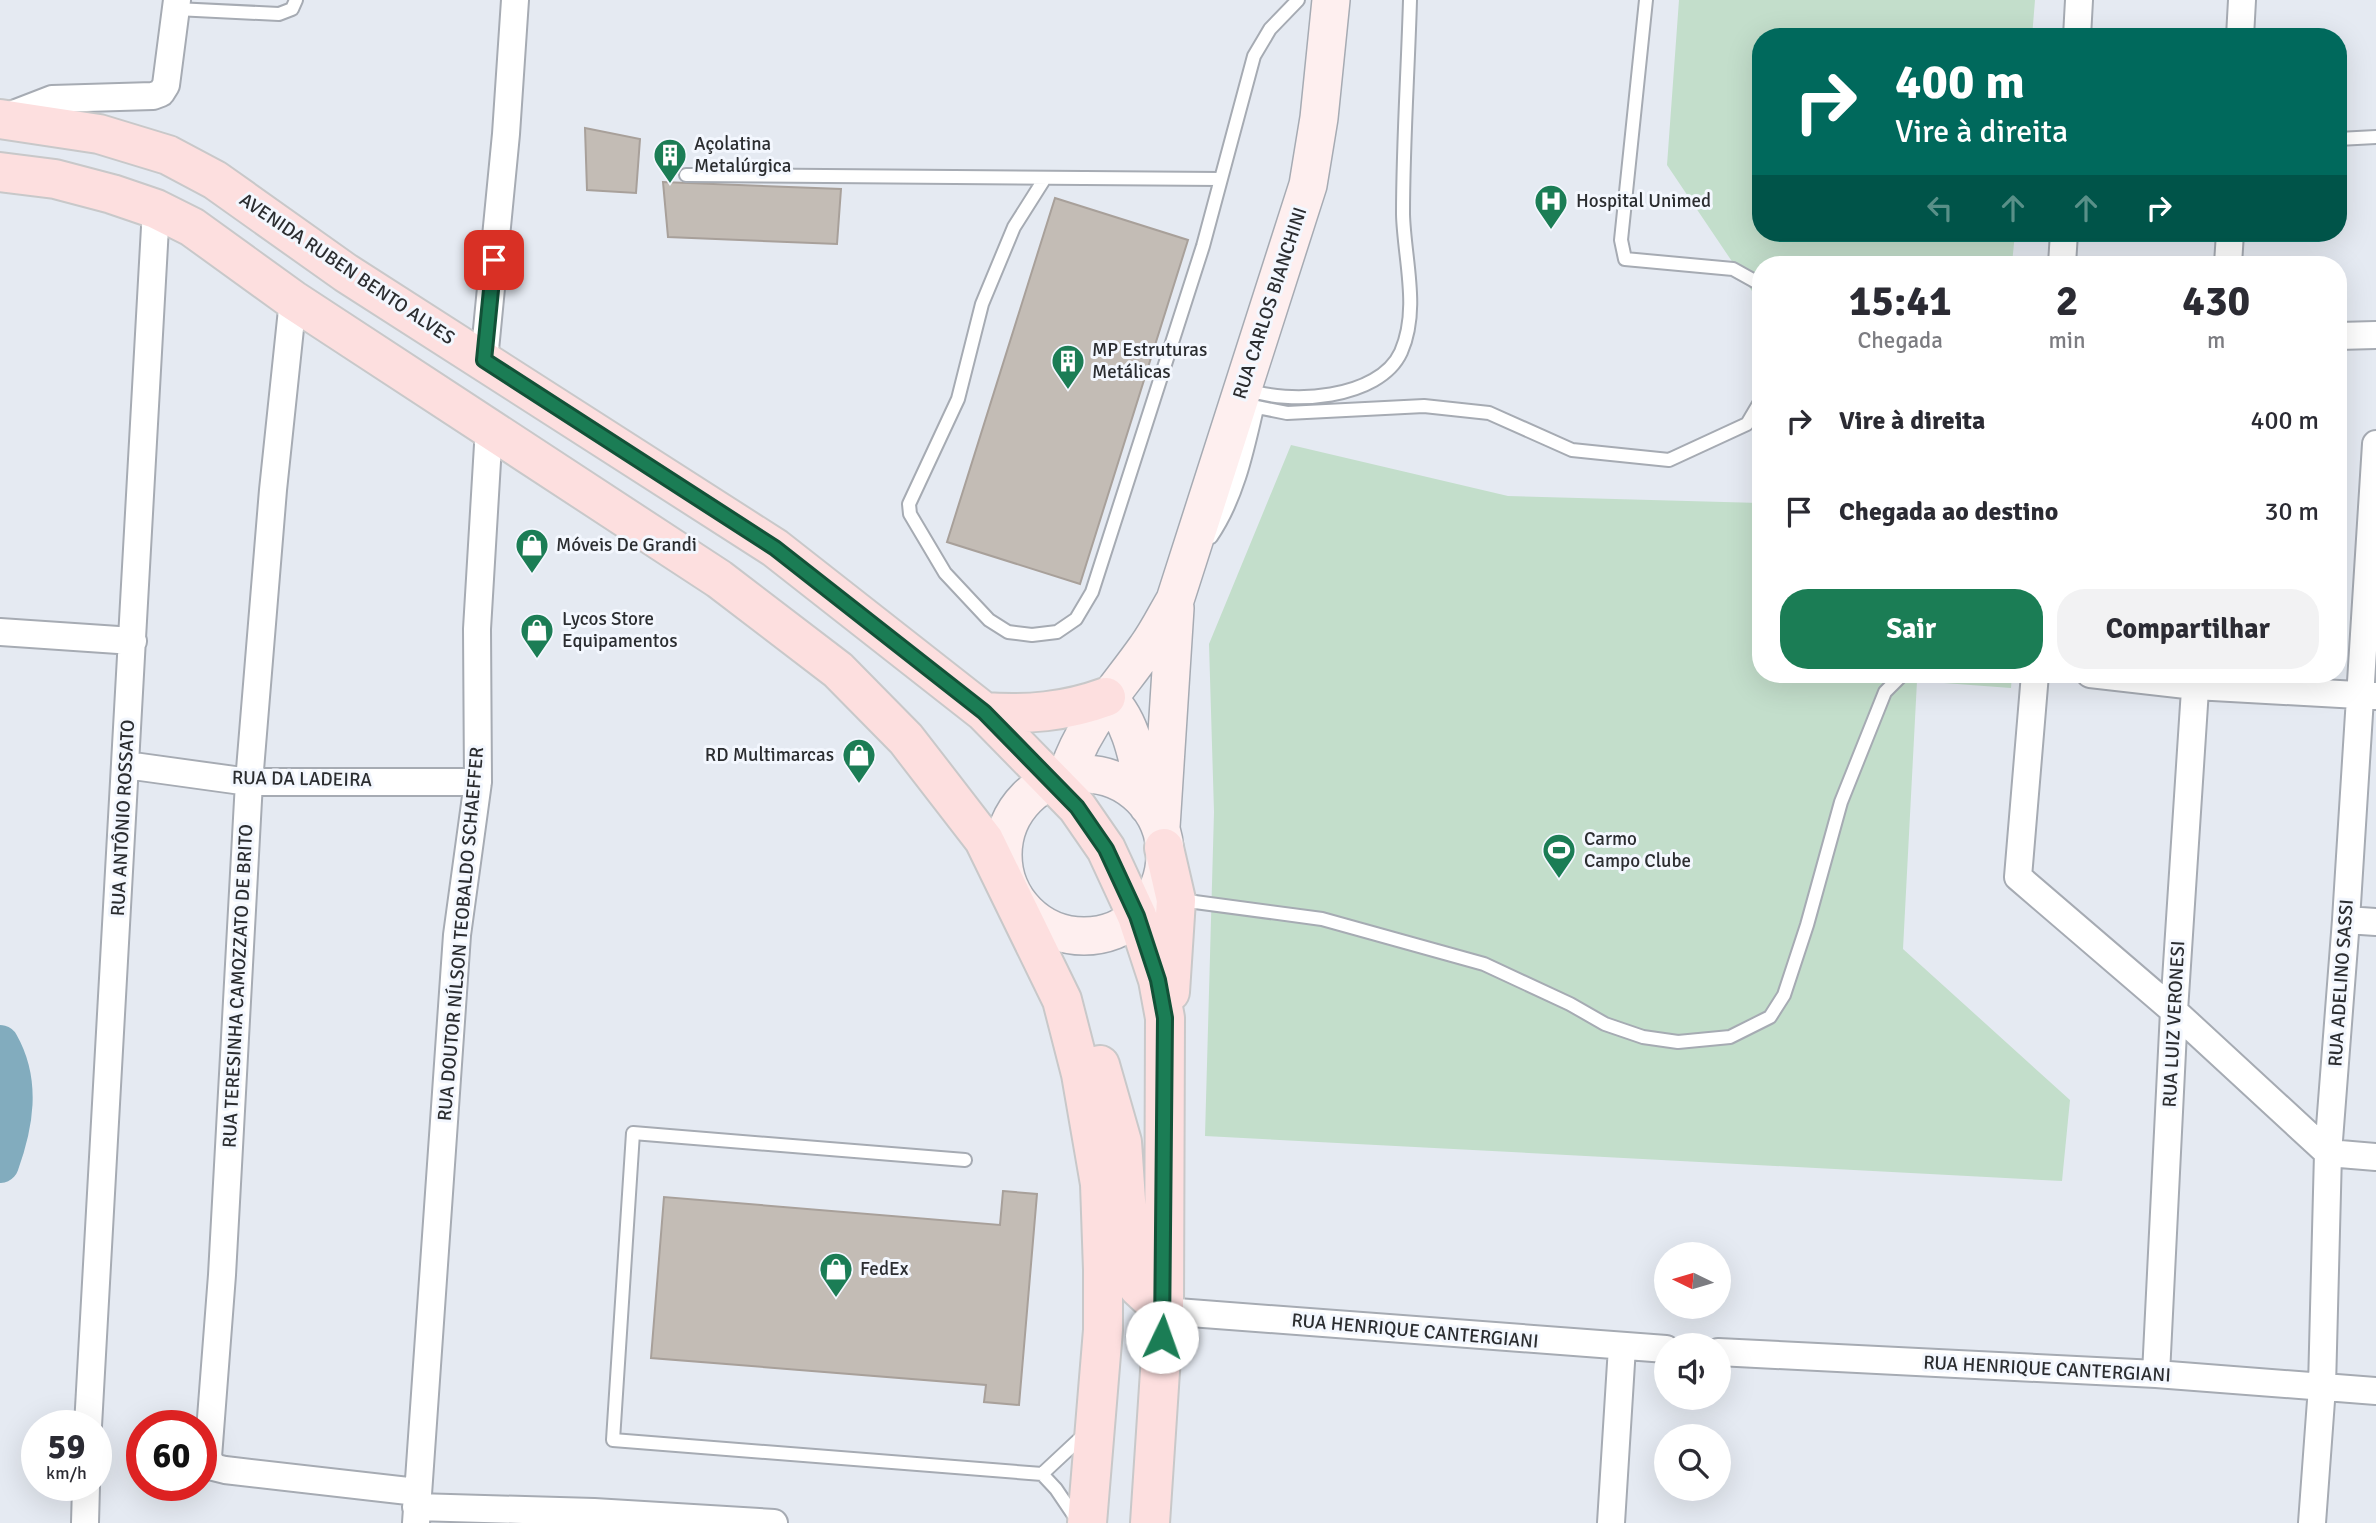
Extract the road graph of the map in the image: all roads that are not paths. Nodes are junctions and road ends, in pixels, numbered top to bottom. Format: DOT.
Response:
graph roads {
  1 [pos="296,0"];
  2 [pos="515,0"];
  3 [pos="1298,0"];
  4 [pos="1331,0"];
  5 [pos="1410,0"];
  6 [pos="1646,0"];
  7 [pos="2079,0"];
  8 [pos="2242,0"];
  9 [pos="176,4"];
  10 [pos="2077,28"];
  11 [pos="2240,28"];
  12 [pos="1,119"];
  13 [pos="2376,137"];
  14 [pos="2347,139"];
  15 [pos="0,172"];
  16 [pos="686,175"];
  17 [pos="1045,178"];
  18 [pos="1220,179"];
  19 [pos="156,209"];
  20 [pos="1752,280"];
  21 [pos="293,300"];
  22 [pos="2376,335"];
  23 [pos="2347,336"];
  24 [pos="484,360"];
  25 [pos="1327,395"];
  26 [pos="1246,400"];
  27 [pos="1330,411"];
  28 [pos="1752,416"];
  29 [pos="489,428"];
  30 [pos="2376,444"];
  31 [pos="1178,592"];
  32 [pos="0,632"];
  33 [pos="132,641"];
  34 [pos="1894,683"];
  35 [pos="2034,683"];
  36 [pos="2196,683"];
  37 [pos="2228,683"];
  38 [pos="2369,696"];
  39 [pos="1106,697"];
  40 [pos="984,712"];
  41 [pos="126,765"];
  42 [pos="1059,777"];
  43 [pos="249,782"];
  44 [pos="478,782"];
  45 [pos="1158,827"];
  46 [pos="1015,899"];
  47 [pos="1176,900"];
  48 [pos="1137,916"];
  49 [pos="2346,920"];
  50 [pos="2376,922"];
  51 [pos="1062,1000"];
  52 [pos="2174,1011"];
  53 [pos="1165,1018"];
  54 [pos="2328,1153"];
  55 [pos="2376,1157"];
  56 [pos="965,1160"];
  57 [pos="1164,1311"];
  58 [pos="1622,1347"];
  59 [pos="1654,1348"];
  60 [pos="1731,1353"];
  61 [pos="2156,1374"];
  62 [pos="2322,1387"];
  63 [pos="2376,1391"];
  64 [pos="89,1410"];
  65 [pos="1092,1427"];
  66 [pos="1042,1474"];
  67 [pos="86,1501"];
  68 [pos="416,1507"];
  69 [pos="594,1518"];
  70 [pos="85,1523"];
  71 [pos="774,1523"];
  72 [pos="1079,1523"];
  73 [pos="1087,1523"];
  74 [pos="1150,1523"];
  75 [pos="1611,1523"];
  76 [pos="2312,1523"];
  1 -- 9 [label="lane"];
  2 -- 24 [label="street"];
  3 -- 18 [label="lane"];
  4 -- 26 [label="street, RUA CARLOS BIANCHINI"];
  5 -- 25 [label="lane"];
  6 -- 20 [label="lane"];
  7 -- 10 [label="street"];
  8 -- 11 [label="street"];
  9 -- 12 [label="street"];
  12 -- 24 [label="main road, AVENIDA RUBEN BENTO ALVES"];
  13 -- 14 [label="lane"];
  15 -- 19 [label="main road"];
  16 -- 17 [label="lane"];
  17 -- 18 [label="lane"];
  17 -- 18 [label="lane"];
  19 -- 21 [label="main road"];
  19 -- 33 [label="street, RUA ANTÔNIO ROSSATO"];
  21 -- 29 [label="main road"];
  21 -- 43 [label="street, RUA TERESINHA CAMOZZATO DE BRITO"];
  22 -- 23 [label="street"];
  24 -- 40 [label="main road, AVENIDA RUBEN BENTO ALVES"];
  25 -- 26 [label="lane"];
  25 -- 27 [label="lane"];
  26 -- 27 [label="lane"];
  26 -- 31 [label="street, RUA CARLOS BIANCHINI"];
  27 -- 28 [label="lane"];
  29 -- 44 [label="street, RUA DOUTOR NÍLSON TEOBALDO SCHAEFFER"];
  29 -- 46 [label="main road"];
  30 -- 38 [label="street, RUA ADELINO SASSI"];
  31 -- 39 [label="street, RUA CARLOS BIANCHINI"];
  31 -- 45 [label="street, RUA CARLOS BIANCHINI"];
  32 -- 33 [label="street"];
  33 -- 41 [label="street, RUA ANTÔNIO ROSSATO"];
  34 -- 47 [label="lane"];
  35 -- 52 [label="street"];
  36 -- 52 [label="street, RUA LUIZ VERONESI"];
  37 -- 38 [label="street"];
  38 -- 49 [label="street, RUA ADELINO SASSI"];
  39 -- 40 [label="main road"];
  39 -- 42 [label="street, RUA CARLOS BIANCHINI"];
  39 -- 45 [label="street"];
  40 -- 42 [label="main road, AVENIDA RUBEN BENTO ALVES"];
  41 -- 43 [label="street, RUA DA LADEIRA"];
  41 -- 64 [label="street, RUA ANTÔNIO ROSSATO"];
  42 -- 45 [label="street"];
  42 -- 46 [label="street"];
  42 -- 48 [label="main road, AVENIDA RUBEN BENTO ALVES"];
  43 -- 44 [label="street, RUA DA LADEIRA"];
  43 -- 68 [label="street, RUA TERESINHA CAMOZZATO DE BRITO"];
  44 -- 68 [label="street, RUA DOUTOR NÍLSON TEOBALDO SCHAEFFER"];
  45 -- 47 [label="main road"];
  45 -- 48 [label="street, RUA CARLOS BIANCHINI"];
  46 -- 48 [label="street"];
  46 -- 51 [label="main road"];
  47 -- 53 [label="main road"];
  48 -- 53 [label="main road, AVENIDA RUBEN BENTO ALVES"];
  49 -- 50 [label="street"];
  49 -- 54 [label="street, RUA ADELINO SASSI"];
  51 -- 57 [label="main road"];
  51 -- 65 [label="main road"];
  52 -- 54 [label="street"];
  52 -- 61 [label="street, RUA LUIZ VERONESI"];
  53 -- 57 [label="main road, AVENIDA RUBEN BENTO ALVES"];
  54 -- 55 [label="street"];
  54 -- 62 [label="street, RUA ADELINO SASSI"];
  56 -- 66 [label="lane"];
  57 -- 58 [label="street, RUA HENRIQUE CANTERGIANI"];
  57 -- 74 [label="main road, AVENIDA RUBEN BENTO ALVES"];
  58 -- 59 [label="street, RUA HENRIQUE CANTERGIANI"];
  58 -- 75 [label="street"];
  60 -- 61 [label="street, RUA HENRIQUE CANTERGIANI"];
  61 -- 62 [label="street, RUA HENRIQUE CANTERGIANI"];
  62 -- 63 [label="street, RUA HENRIQUE CANTERGIANI"];
  62 -- 76 [label="street, RUA ADELINO SASSI"];
  65 -- 66 [label="lane"];
  65 -- 73 [label="main road"];
  66 -- 72 [label="lane"];
  67 -- 70 [label="street"];
  68 -- 69 [label="street"];
  69 -- 71 [label="street"];
}
